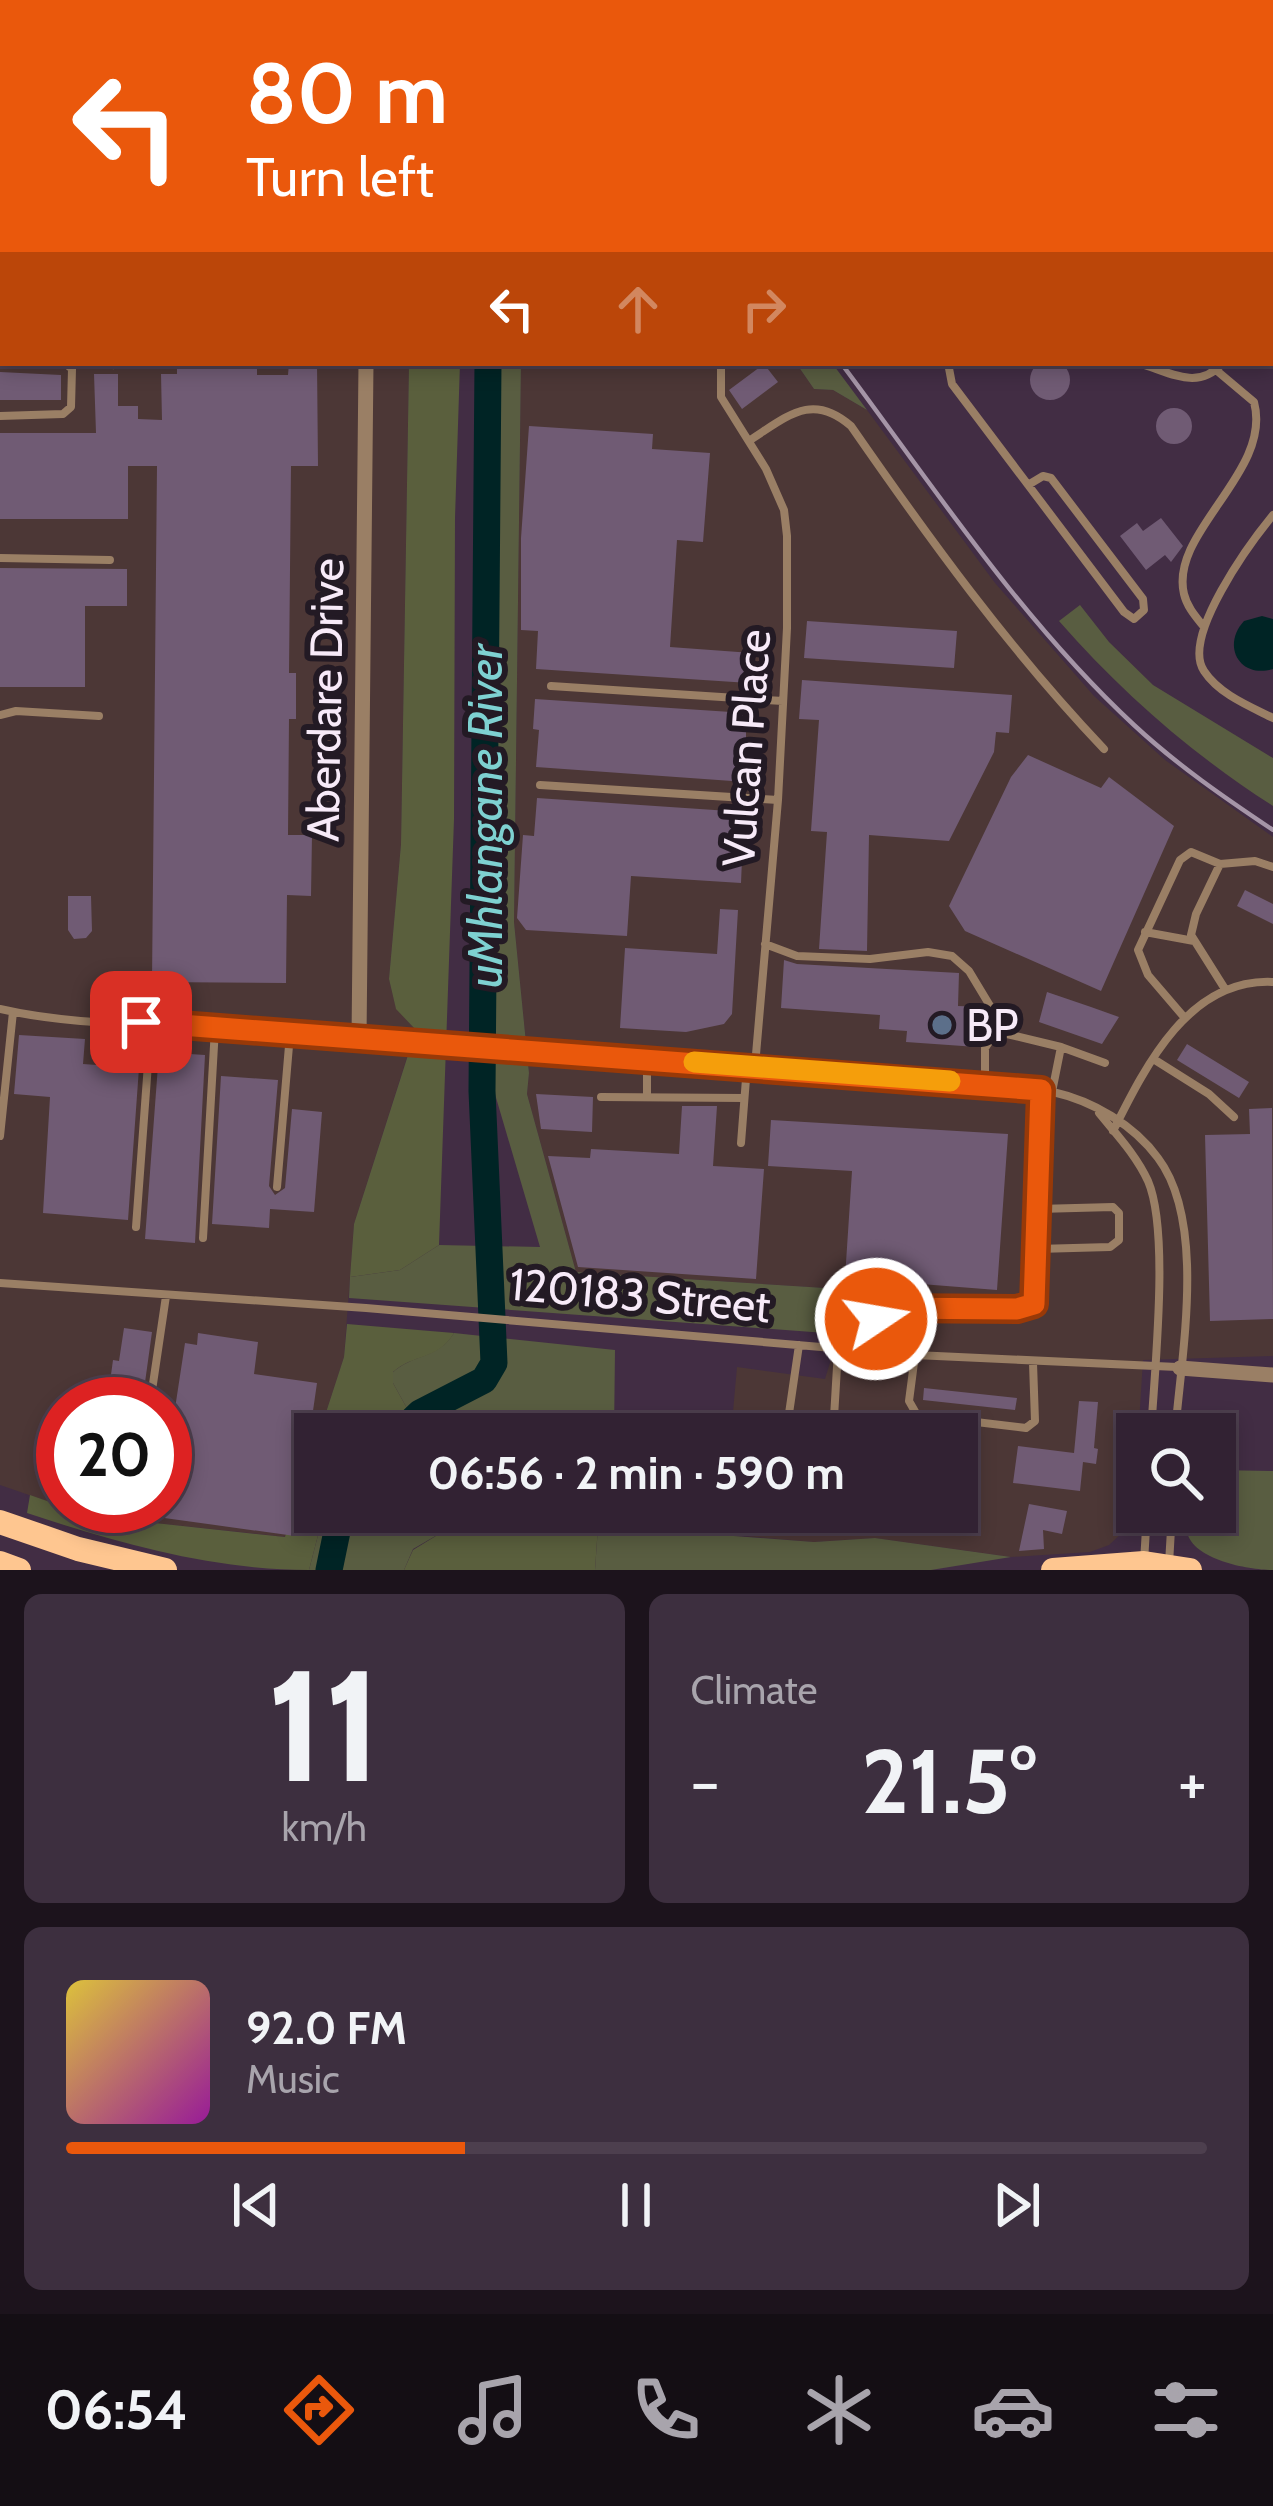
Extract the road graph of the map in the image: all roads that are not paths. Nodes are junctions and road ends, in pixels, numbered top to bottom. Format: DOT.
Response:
graph roads {
  1 [pos="69,366"];
  2 [pos="366,366"];
  3 [pos="721,366"];
  4 [pos="949,366"];
  5 [pos="1149,366"];
  6 [pos="1220,367"];
  7 [pos="0,416"];
  8 [pos="750,440"];
  9 [pos="1028,485"];
  10 [pos="1273,515"];
  11 [pos="0,558"];
  12 [pos="110,560"];
  13 [pos="1204,627"];
  14 [pos="550,686"];
  15 [pos="783,701"];
  16 [pos="0,715"];
  17 [pos="99,716"];
  18 [pos="1273,718"];
  19 [pos="1104,749"];
  20 [pos="540,785"];
  21 [pos="778,800"];
  22 [pos="1220,864"];
  23 [pos="1273,867"];
  24 [pos="1145,932"];
  25 [pos="1193,941"];
  26 [pos="765,944"];
  27 [pos="1273,982"];
  28 [pos="1225,989"];
  29 [pos="0,1009"];
  30 [pos="13,1012"];
  31 [pos="1184,1017"];
  32 [pos="151,1023"];
  33 [pos="215,1028"];
  34 [pos="290,1034"];
  35 [pos="1007,1034"];
  36 [pos="359,1039"];
  37 [pos="1061,1047"];
  38 [pos="647,1059"];
  39 [pos="1155,1060"];
  40 [pos="1105,1063"];
  41 [pos="751,1066"];
  42 [pos="985,1084"];
  43 [pos="1041,1090"];
  44 [pos="1052,1092"];
  45 [pos="647,1096"];
  46 [pos="602,1097"];
  47 [pos="744,1098"];
  48 [pos="1098,1111"];
  49 [pos="1234,1118"];
  50 [pos="1119,1120"];
  51 [pos="1114,1131"];
  52 [pos="0,1136"];
  53 [pos="741,1143"];
  54 [pos="278,1187"];
  55 [pos="1037,1209"];
  56 [pos="136,1227"];
  57 [pos="202,1238"];
  58 [pos="1036,1249"];
  59 [pos="0,1283"];
  60 [pos="166,1296"];
  61 [pos="799,1345"];
  62 [pos="838,1350"];
  63 [pos="874,1352"];
  64 [pos="915,1355"];
  65 [pos="1034,1363"];
  66 [pos="1154,1366"];
  67 [pos="1180,1368"];
  68 [pos="1273,1375"];
  69 [pos="154,1377"];
  70 [pos="789,1413"];
  71 [pos="834,1413"];
  72 [pos="1152,1413"];
  73 [pos="1177,1413"];
  74 [pos="0,1522"];
  75 [pos="1155,1533"];
  76 [pos="1170,1533"];
  77 [pos="0,1563"];
  78 [pos="1168,1566"];
  79 [pos="19,1570"];
  80 [pos="165,1570"];
  81 [pos="1053,1570"];
  1 -- 7 [label="lane"];
  2 -- 36 [label="street, Aberdare Drive"];
  3 -- 8 [label="lane, Vulcan Place"];
  4 -- 9 [label="lane"];
  5 -- 6 [label="lane"];
  6 -- 13 [label="lane"];
  8 -- 15 [label="lane, Vulcan Place"];
  8 -- 19 [label="lane"];
  9 -- 9 [label="lane"];
  10 -- 13 [label="lane"];
  11 -- 12 [label="lane"];
  13 -- 18 [label="lane"];
  14 -- 15 [label="lane"];
  15 -- 21 [label="lane, Vulcan Place"];
  16 -- 17 [label="lane"];
  20 -- 21 [label="lane"];
  21 -- 26 [label="lane, Vulcan Place"];
  22 -- 23 [label="lane"];
  22 -- 24 [label="lane"];
  22 -- 25 [label="lane"];
  24 -- 25 [label="lane"];
  24 -- 31 [label="lane"];
  25 -- 28 [label="lane"];
  26 -- 35 [label="lane"];
  26 -- 41 [label="lane, Vulcan Place"];
  27 -- 28 [label="lane"];
  28 -- 31 [label="lane"];
  29 -- 30 [label="lane"];
  30 -- 32 [label="lane"];
  30 -- 52 [label="lane"];
  31 -- 39 [label="lane"];
  32 -- 33 [label="lane"];
  32 -- 56 [label="lane"];
  33 -- 34 [label="lane"];
  33 -- 57 [label="lane"];
  34 -- 36 [label="lane"];
  34 -- 54 [label="lane"];
  35 -- 37 [label="lane"];
  35 -- 42 [label="lane"];
  36 -- 38 [label="lane"];
  37 -- 40 [label="lane"];
  37 -- 44 [label="lane"];
  38 -- 41 [label="lane"];
  38 -- 45 [label="lane"];
  39 -- 49 [label="lane"];
  39 -- 50 [label="lane"];
  41 -- 42 [label="lane"];
  41 -- 47 [label="lane, Vulcan Place"];
  42 -- 43 [label="lane"];
  43 -- 44 [label="lane"];
  43 -- 55 [label="lane"];
  44 -- 48 [label="lane"];
  45 -- 46 [label="lane"];
  45 -- 47 [label="lane"];
  47 -- 53 [label="lane, Vulcan Place"];
  48 -- 50 [label="lane"];
  48 -- 51 [label="lane"];
  50 -- 51 [label="lane"];
  50 -- 67 [label="lane"];
  51 -- 66 [label="lane"];
  55 -- 58 [label="lane"];
  55 -- 58 [label="lane"];
  58 -- 63 [label="lane"];
  59 -- 60 [label="lane, 120183 Street"];
  60 -- 61 [label="lane, 120183 Street"];
  60 -- 69 [label="lane"];
  61 -- 62 [label="lane, 120183 Street"];
  61 -- 70 [label="lane"];
  62 -- 63 [label="lane, 120183 Street"];
  62 -- 71 [label="lane"];
  63 -- 64 [label="lane, 120183 Street"];
  64 -- 65 [label="lane, 120183 Street"];
  64 -- 65 [label="lane"];
  65 -- 66 [label="lane, 120183 Street"];
  66 -- 67 [label="lane, 120183 Street"];
  66 -- 72 [label="lane"];
  67 -- 68 [label="street, 120183 Street"];
  67 -- 73 [label="lane"];
  74 -- 80 [label="main road"];
  75 -- 78 [label="lane"];
  76 -- 78 [label="lane"];
  77 -- 79 [label="main road"];
  78 -- 81 [label="main road"];
}
